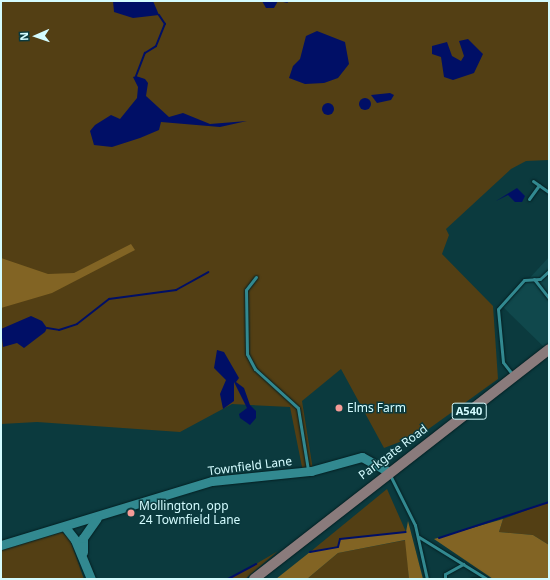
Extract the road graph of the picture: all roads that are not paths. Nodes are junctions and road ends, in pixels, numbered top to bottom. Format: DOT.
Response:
graph roads {
  1 [pos="533,180"];
  2 [pos="539,185"];
  3 [pos="549,192"];
  4 [pos="529,199"];
  5 [pos="549,271"];
  6 [pos="256,277"];
  7 [pos="534,279"];
  8 [pos="549,298"];
  9 [pos="549,349"];
  10 [pos="514,376"];
  11 [pos="308,471"];
  12 [pos="389,472"];
  13 [pos="98,517"];
  14 [pos="65,527"];
  15 [pos="419,537"];
  16 [pos="1,544"];
  17 [pos="83,558"];
  18 [pos="463,564"];
  19 [pos="256,578"];
  20 [pos="91,579"];
  21 [pos="427,579"];
  22 [pos="445,579"];
  23 [pos="472,579"];
  24 [pos="483,579"];
  25 [pos="487,579"];
  1 -- 2 [label="lane"];
  2 -- 3 [label="lane"];
  2 -- 4 [label="lane"];
  5 -- 7 [label="lane"];
  6 -- 11 [label="lane"];
  7 -- 8 [label="lane"];
  7 -- 10 [label="lane"];
  9 -- 10 [label="main road, Parkgate Road / A540"];
  10 -- 12 [label="main road, Parkgate Road / A540"];
  11 -- 12 [label="street, Townfield Lane"];
  11 -- 13 [label="street, Townfield Lane"];
  12 -- 15 [label="lane"];
  12 -- 19 [label="main road, Parkgate Road / A540"];
  13 -- 14 [label="street, Townfield Lane"];
  13 -- 17 [label="street"];
  14 -- 16 [label="street, Townfield Lane"];
  14 -- 17 [label="street"];
  15 -- 18 [label="lane"];
  15 -- 21 [label="lane"];
  17 -- 20 [label="street"];
  18 -- 22 [label="lane"];
  18 -- 25 [label="lane"];
  23 -- 24 [label="lane"];
}
